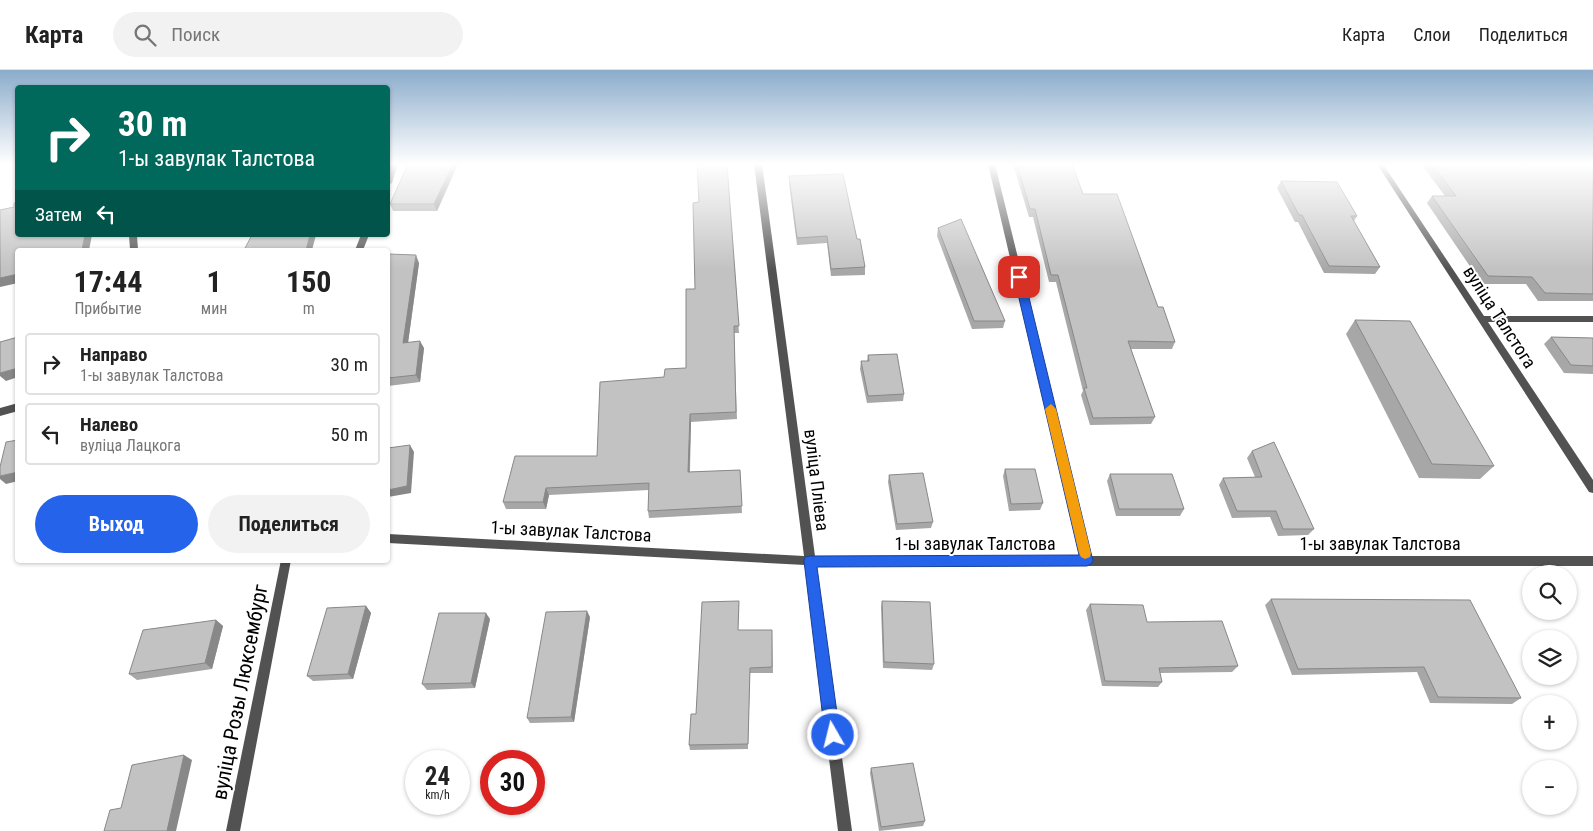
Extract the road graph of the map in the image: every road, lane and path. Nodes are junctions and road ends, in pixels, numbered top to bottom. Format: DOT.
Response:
graph roads {
  1 [pos="763,200"];
  2 [pos="1000,200"];
  3 [pos="1403,200"];
  4 [pos="1482,319"];
  5 [pos="1593,319"];
  6 [pos="15,408"];
  7 [pos="0,412"];
  8 [pos="1593,489"];
  9 [pos="390,538"];
  10 [pos="810,561"];
  11 [pos="1087,561"];
  12 [pos="1593,561"];
  13 [pos="285,563"];
  14 [pos="233,831"];
  15 [pos="845,831"];
  1 -- 10 [label="street, вуліца Пліева"];
  2 -- 11 [label="street"];
  3 -- 4 [label="street, вуліца Талстога"];
  4 -- 5 [label="street"];
  4 -- 8 [label="street, вуліца Талстога"];
  6 -- 7 [label="street"];
  9 -- 10 [label="street, 1-ы завулак Талстова"];
  10 -- 11 [label="street, 1-ы завулак Талстова"];
  10 -- 15 [label="street, вуліца Пліева"];
  11 -- 12 [label="street, 1-ы завулак Талстова"];
  13 -- 14 [label="street, вуліца Розы Люксембург"];
}
